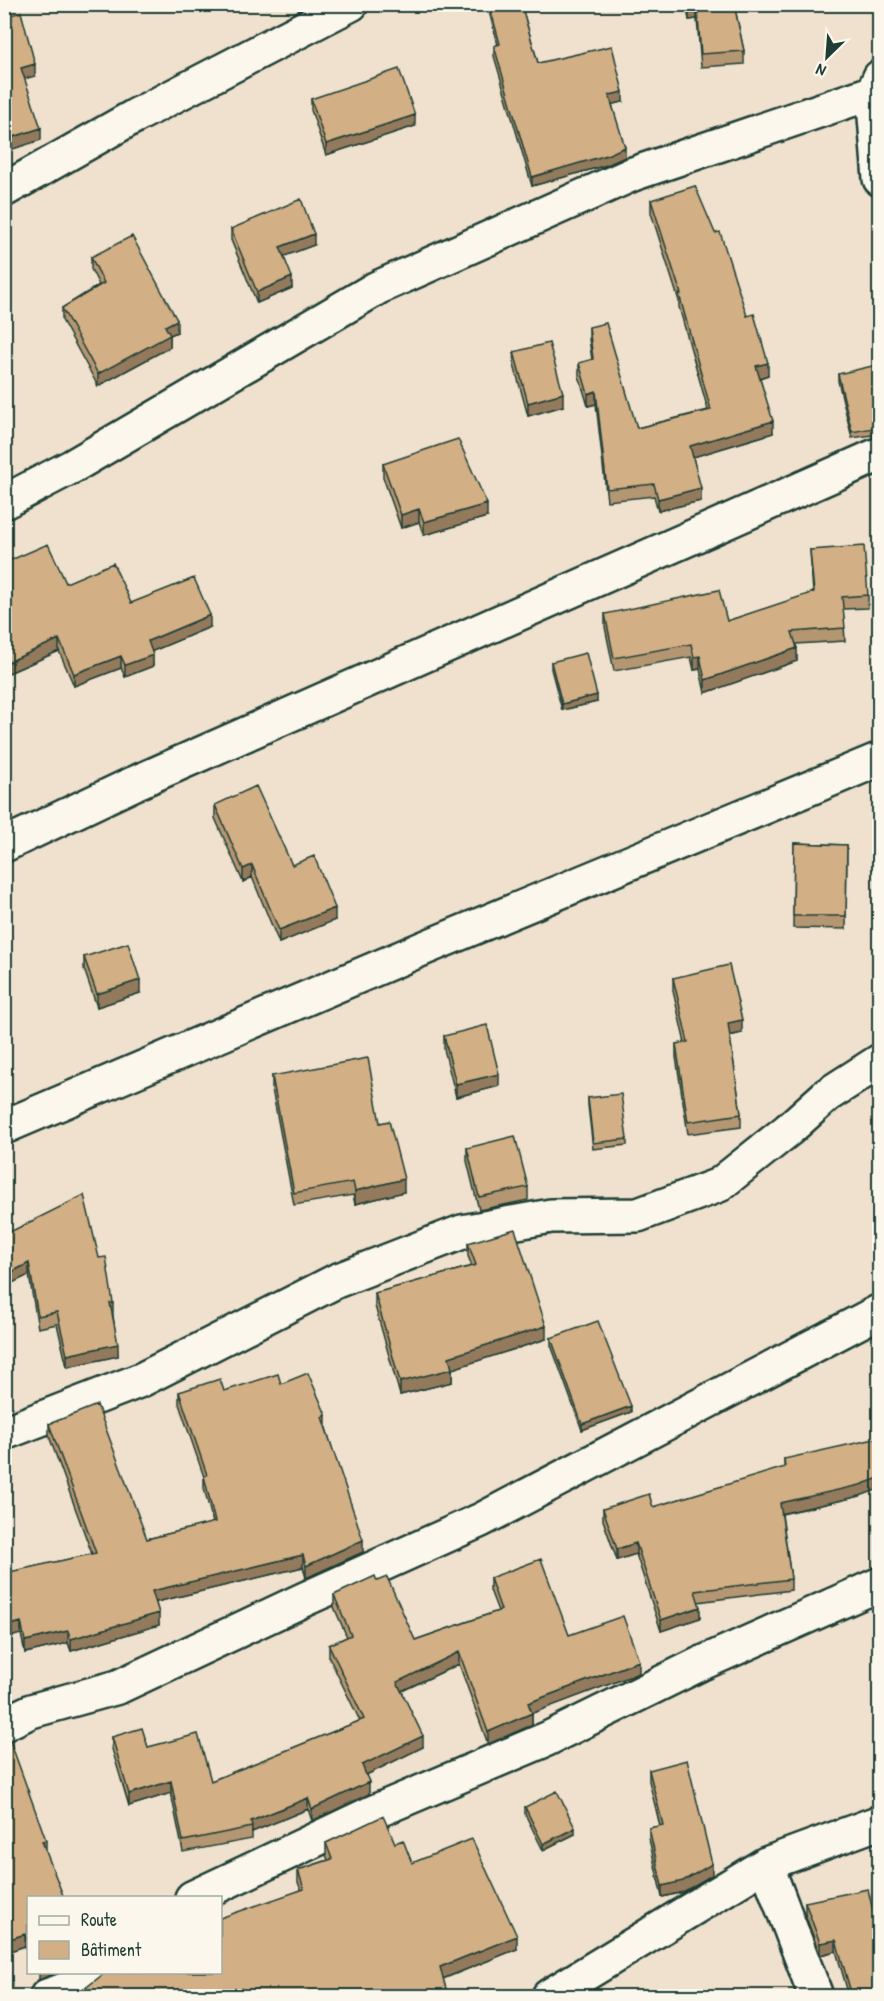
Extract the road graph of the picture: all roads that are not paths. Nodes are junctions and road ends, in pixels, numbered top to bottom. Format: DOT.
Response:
graph roads {
  1 [pos="351,4"];
  2 [pos="877,86"];
  3 [pos="879,179"];
  4 [pos="4,190"];
  5 [pos="879,454"];
  6 [pos="4,502"];
  7 [pos="879,759"];
  8 [pos="4,845"];
  9 [pos="879,1061"];
  10 [pos="4,1127"];
  11 [pos="879,1311"];
  12 [pos="4,1433"];
  13 [pos="879,1584"];
  14 [pos="4,1724"];
  15 [pos="879,1822"];
  16 [pos="766,1864"];
  17 [pos="196,1896"];
  18 [pos="91,1974"];
  19 [pos="47,1996"];
  20 [pos="549,1996"];
  21 [pos="816,1996"];
  1 -- 4 [label="street"];
  2 -- 3 [label="street"];
  2 -- 6 [label="street"];
  5 -- 8 [label="street"];
  7 -- 10 [label="street"];
  9 -- 12 [label="street"];
  11 -- 14 [label="street"];
  13 -- 17 [label="street"];
  15 -- 16 [label="street"];
  16 -- 20 [label="street"];
  16 -- 21 [label="street"];
  18 -- 19 [label="street"];
}
